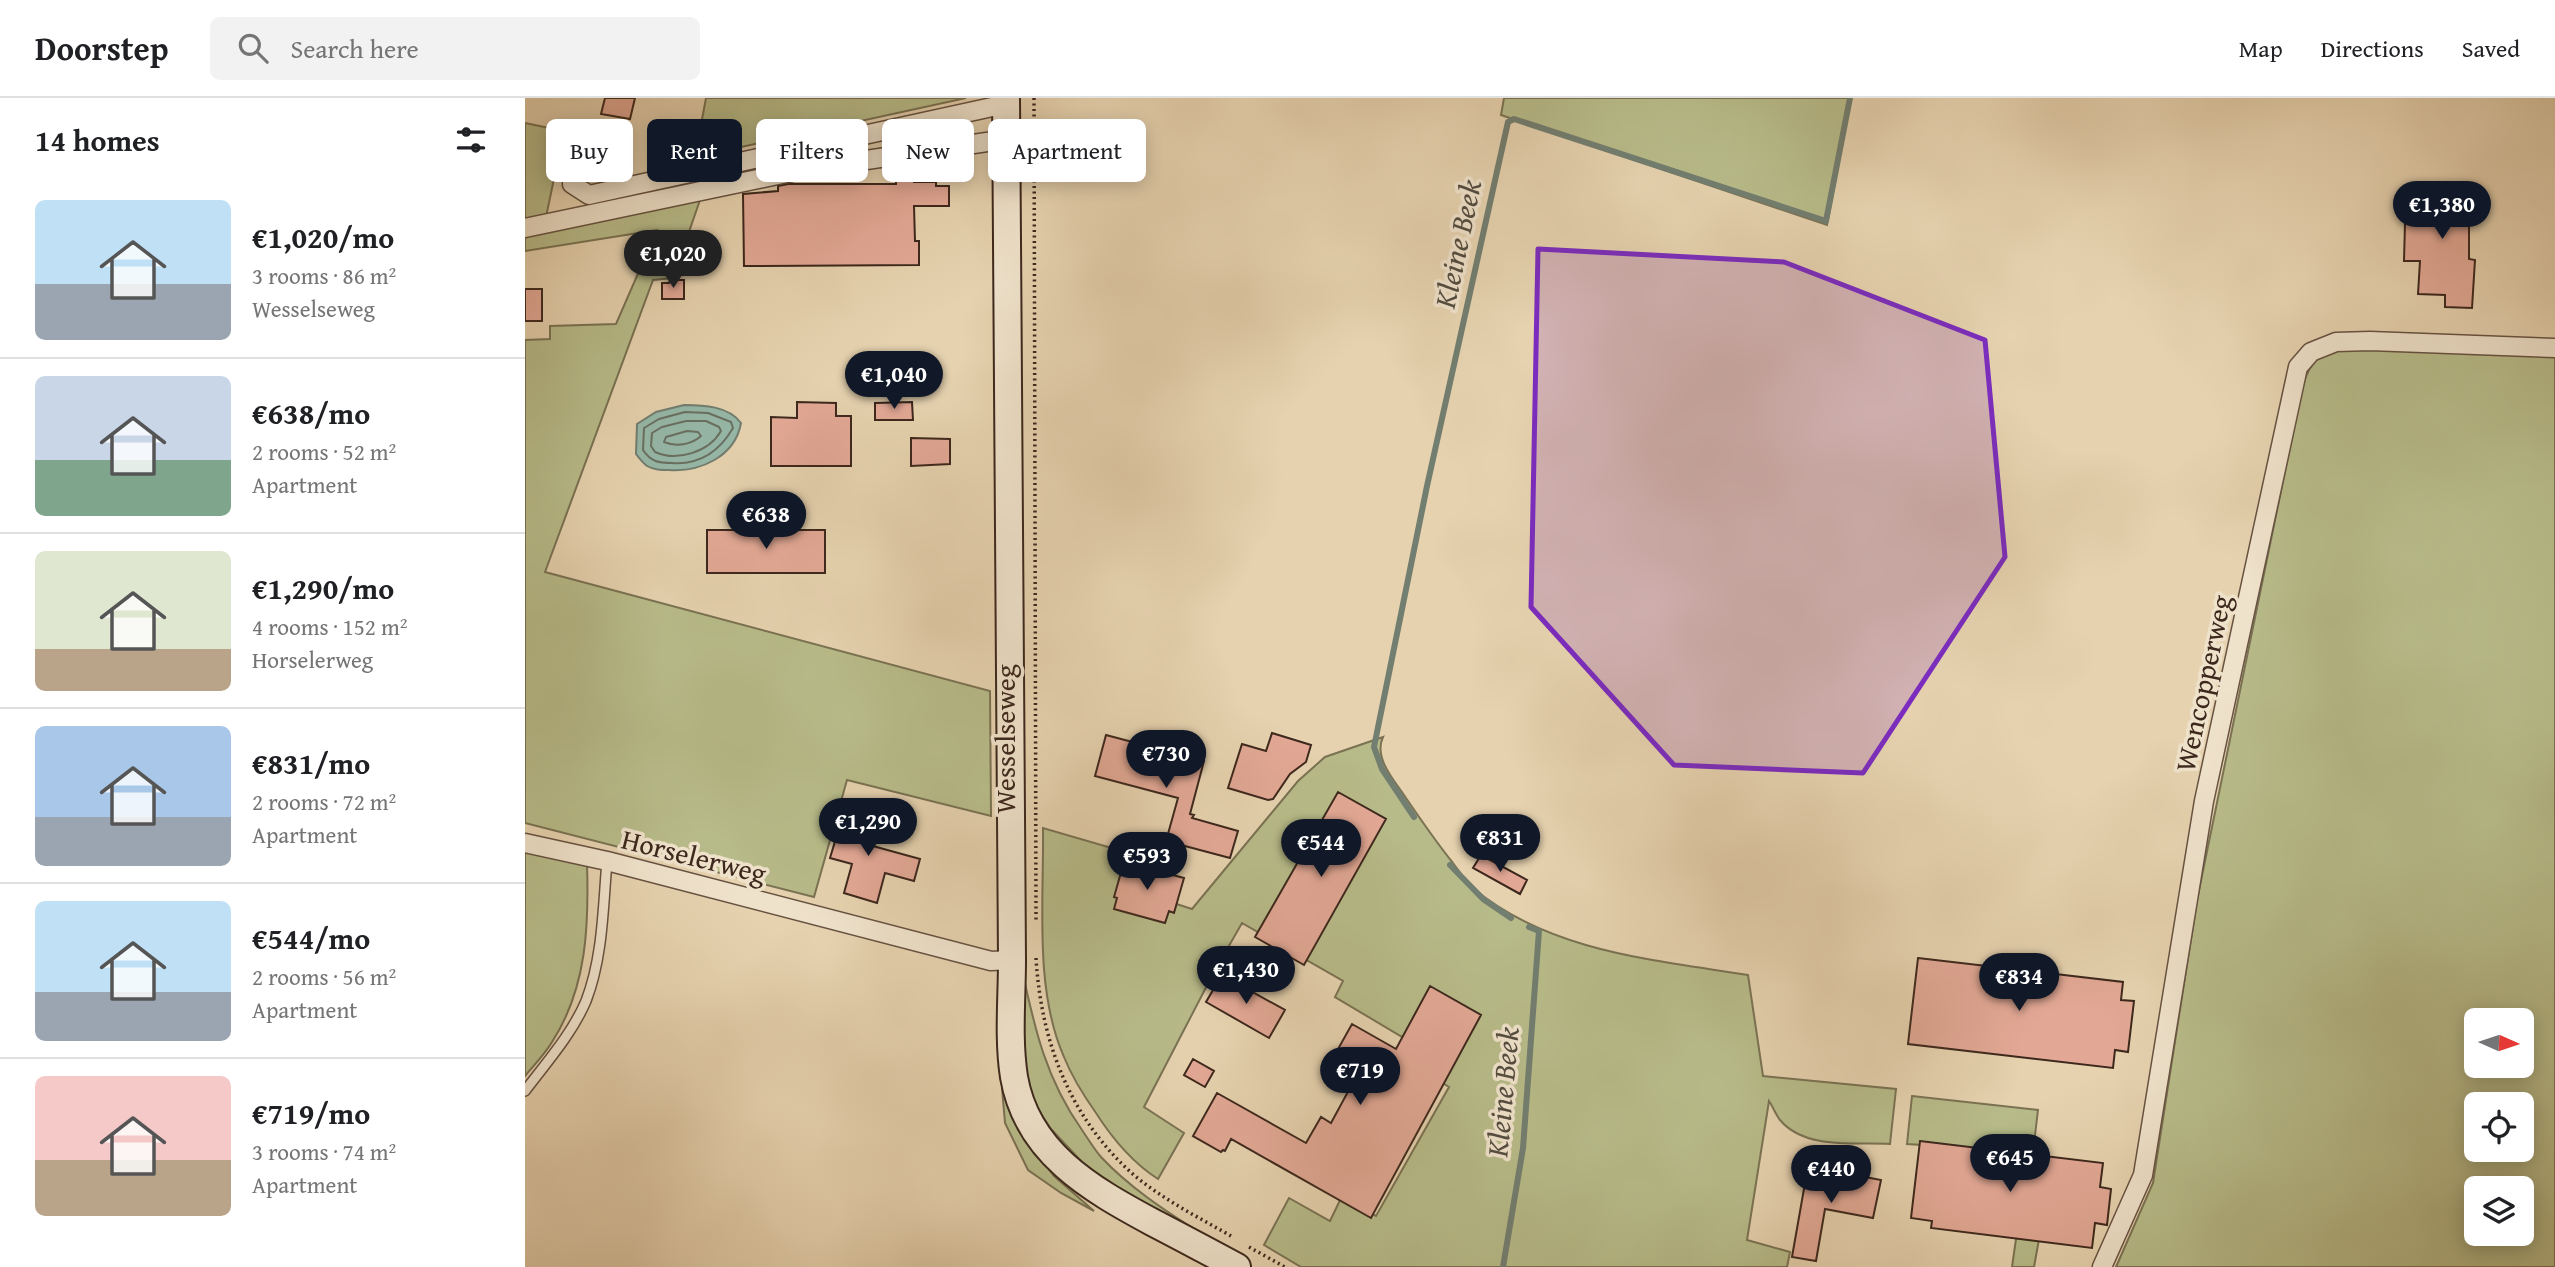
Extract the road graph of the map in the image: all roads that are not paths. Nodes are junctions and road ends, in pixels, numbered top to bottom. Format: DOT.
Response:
graph roads {
  1 [pos="1006,101"];
  2 [pos="1006,119"];
  3 [pos="988,142"];
  4 [pos="572,182"];
  5 [pos="1007,182"];
  6 [pos="525,228"];
  7 [pos="2555,348"];
  8 [pos="525,843"];
  9 [pos="607,861"];
  10 [pos="1012,960"];
  11 [pos="525,1091"];
  12 [pos="1237,1267"];
  13 [pos="2102,1267"];
  1 -- 2 [label="main road, Wesselseweg"];
  1 -- 4 [label="street, Wesselseweg"];
  3 -- 6 [label="street"];
  5 -- 10 [label="main road, Wesselseweg"];
  7 -- 13 [label="street, Wencopperweg"];
  8 -- 9 [label="street, Horselerweg"];
  9 -- 10 [label="street, Horselerweg"];
  9 -- 11 [label="lane"];
  10 -- 12 [label="main road, Wesselseweg"];
}
